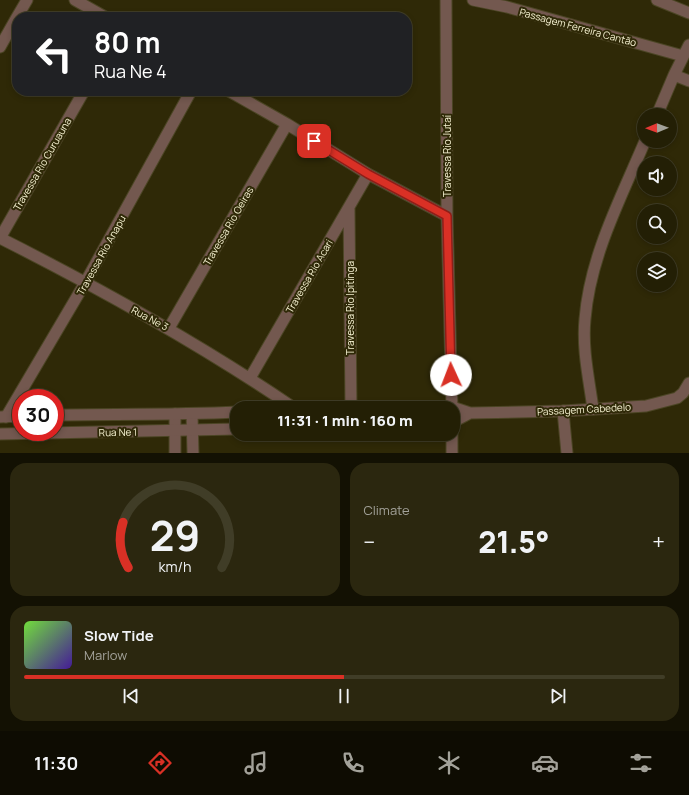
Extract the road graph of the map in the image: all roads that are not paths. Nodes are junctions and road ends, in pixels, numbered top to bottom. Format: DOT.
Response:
graph roads {
  1 [pos="27,0"];
  2 [pos="75,0"];
  3 [pos="446,0"];
  4 [pos="474,0"];
  5 [pos="657,0"];
  6 [pos="20,12"];
  7 [pos="96,12"];
  8 [pos="689,13"];
  9 [pos="12,26"];
  10 [pos="689,45"];
  11 [pos="0,47"];
  12 [pos="683,56"];
  13 [pos="674,75"];
  14 [pos="689,81"];
  15 [pos="81,96"];
  16 [pos="188,96"];
  17 [pos="238,96"];
  18 [pos="660,108"];
  19 [pos="287,124"];
  20 [pos="643,148"];
  21 [pos="368,174"];
  22 [pos="349,207"];
  23 [pos="447,216"];
  24 [pos="0,238"];
  25 [pos="85,283"];
  26 [pos="169,328"];
  27 [pos="250,378"];
  28 [pos="689,383"];
  29 [pos="284,401"];
  30 [pos="351,401"];
  31 [pos="452,401"];
  32 [pos="593,409"];
  33 [pos="460,410"];
  34 [pos="563,411"];
  35 [pos="230,412"];
  36 [pos="175,414"];
  37 [pos="192,414"];
  38 [pos="470,414"];
  39 [pos="64,415"];
  40 [pos="3,417"];
  41 [pos="460,419"];
  42 [pos="230,429"];
  43 [pos="174,430"];
  44 [pos="192,430"];
  45 [pos="0,434"];
  46 [pos="452,441"];
  47 [pos="175,453"];
  48 [pos="193,453"];
  49 [pos="452,453"];
  50 [pos="568,453"];
  1 -- 6 [label="street"];
  2 -- 7 [label="street"];
  3 -- 23 [label="street, Travessa Rio Jutaí"];
  4 -- 12 [label="street, Passagem Ferreira Cantão"];
  5 -- 8 [label="street"];
  9 -- 11 [label="street"];
  10 -- 12 [label="street"];
  12 -- 13 [label="street"];
  13 -- 14 [label="street"];
  13 -- 18 [label="street"];
  15 -- 24 [label="street, Travessa Rio Curuauna"];
  16 -- 25 [label="street, Travessa Rio Anapu"];
  17 -- 19 [label="street"];
  19 -- 21 [label="street"];
  19 -- 26 [label="street, Travessa Rio Oeiras"];
  20 -- 32 [label="street"];
  21 -- 22 [label="street, Travessa Rio Acari"];
  21 -- 23 [label="street"];
  22 -- 27 [label="street, Travessa Rio Acari"];
  22 -- 30 [label="street, Travessa Rio Ipitinga"];
  23 -- 31 [label="street, Travessa Rio Jutaí"];
  24 -- 25 [label="street, Rua Ne 3"];
  25 -- 26 [label="street, Rua Ne 3"];
  25 -- 40 [label="street, Travessa Rio Anapu"];
  26 -- 27 [label="street, Rua Ne 3"];
  27 -- 29 [label="street, Rua Ne 3"];
  28 -- 32 [label="street, Passagem Cabedelo"];
  32 -- 34 [label="street, Passagem Cabedelo"];
  33 -- 38 [label="street, Passagem Cabedelo"];
  34 -- 38 [label="street, Passagem Cabedelo"];
  34 -- 50 [label="street"];
  35 -- 37 [label="street, Rua Ne 1"];
  36 -- 37 [label="street, Rua Ne 1"];
  36 -- 39 [label="street, Rua Ne 1"];
  36 -- 43 [label="street"];
  37 -- 44 [label="street"];
  38 -- 41 [label="street, Passagem Cabedelo"];
  42 -- 44 [label="street, Rua Ne 1"];
  43 -- 44 [label="street, Rua Ne 1"];
  43 -- 45 [label="street, Rua Ne 1"];
  43 -- 47 [label="street"];
  44 -- 48 [label="street"];
  46 -- 49 [label="street"];
}
